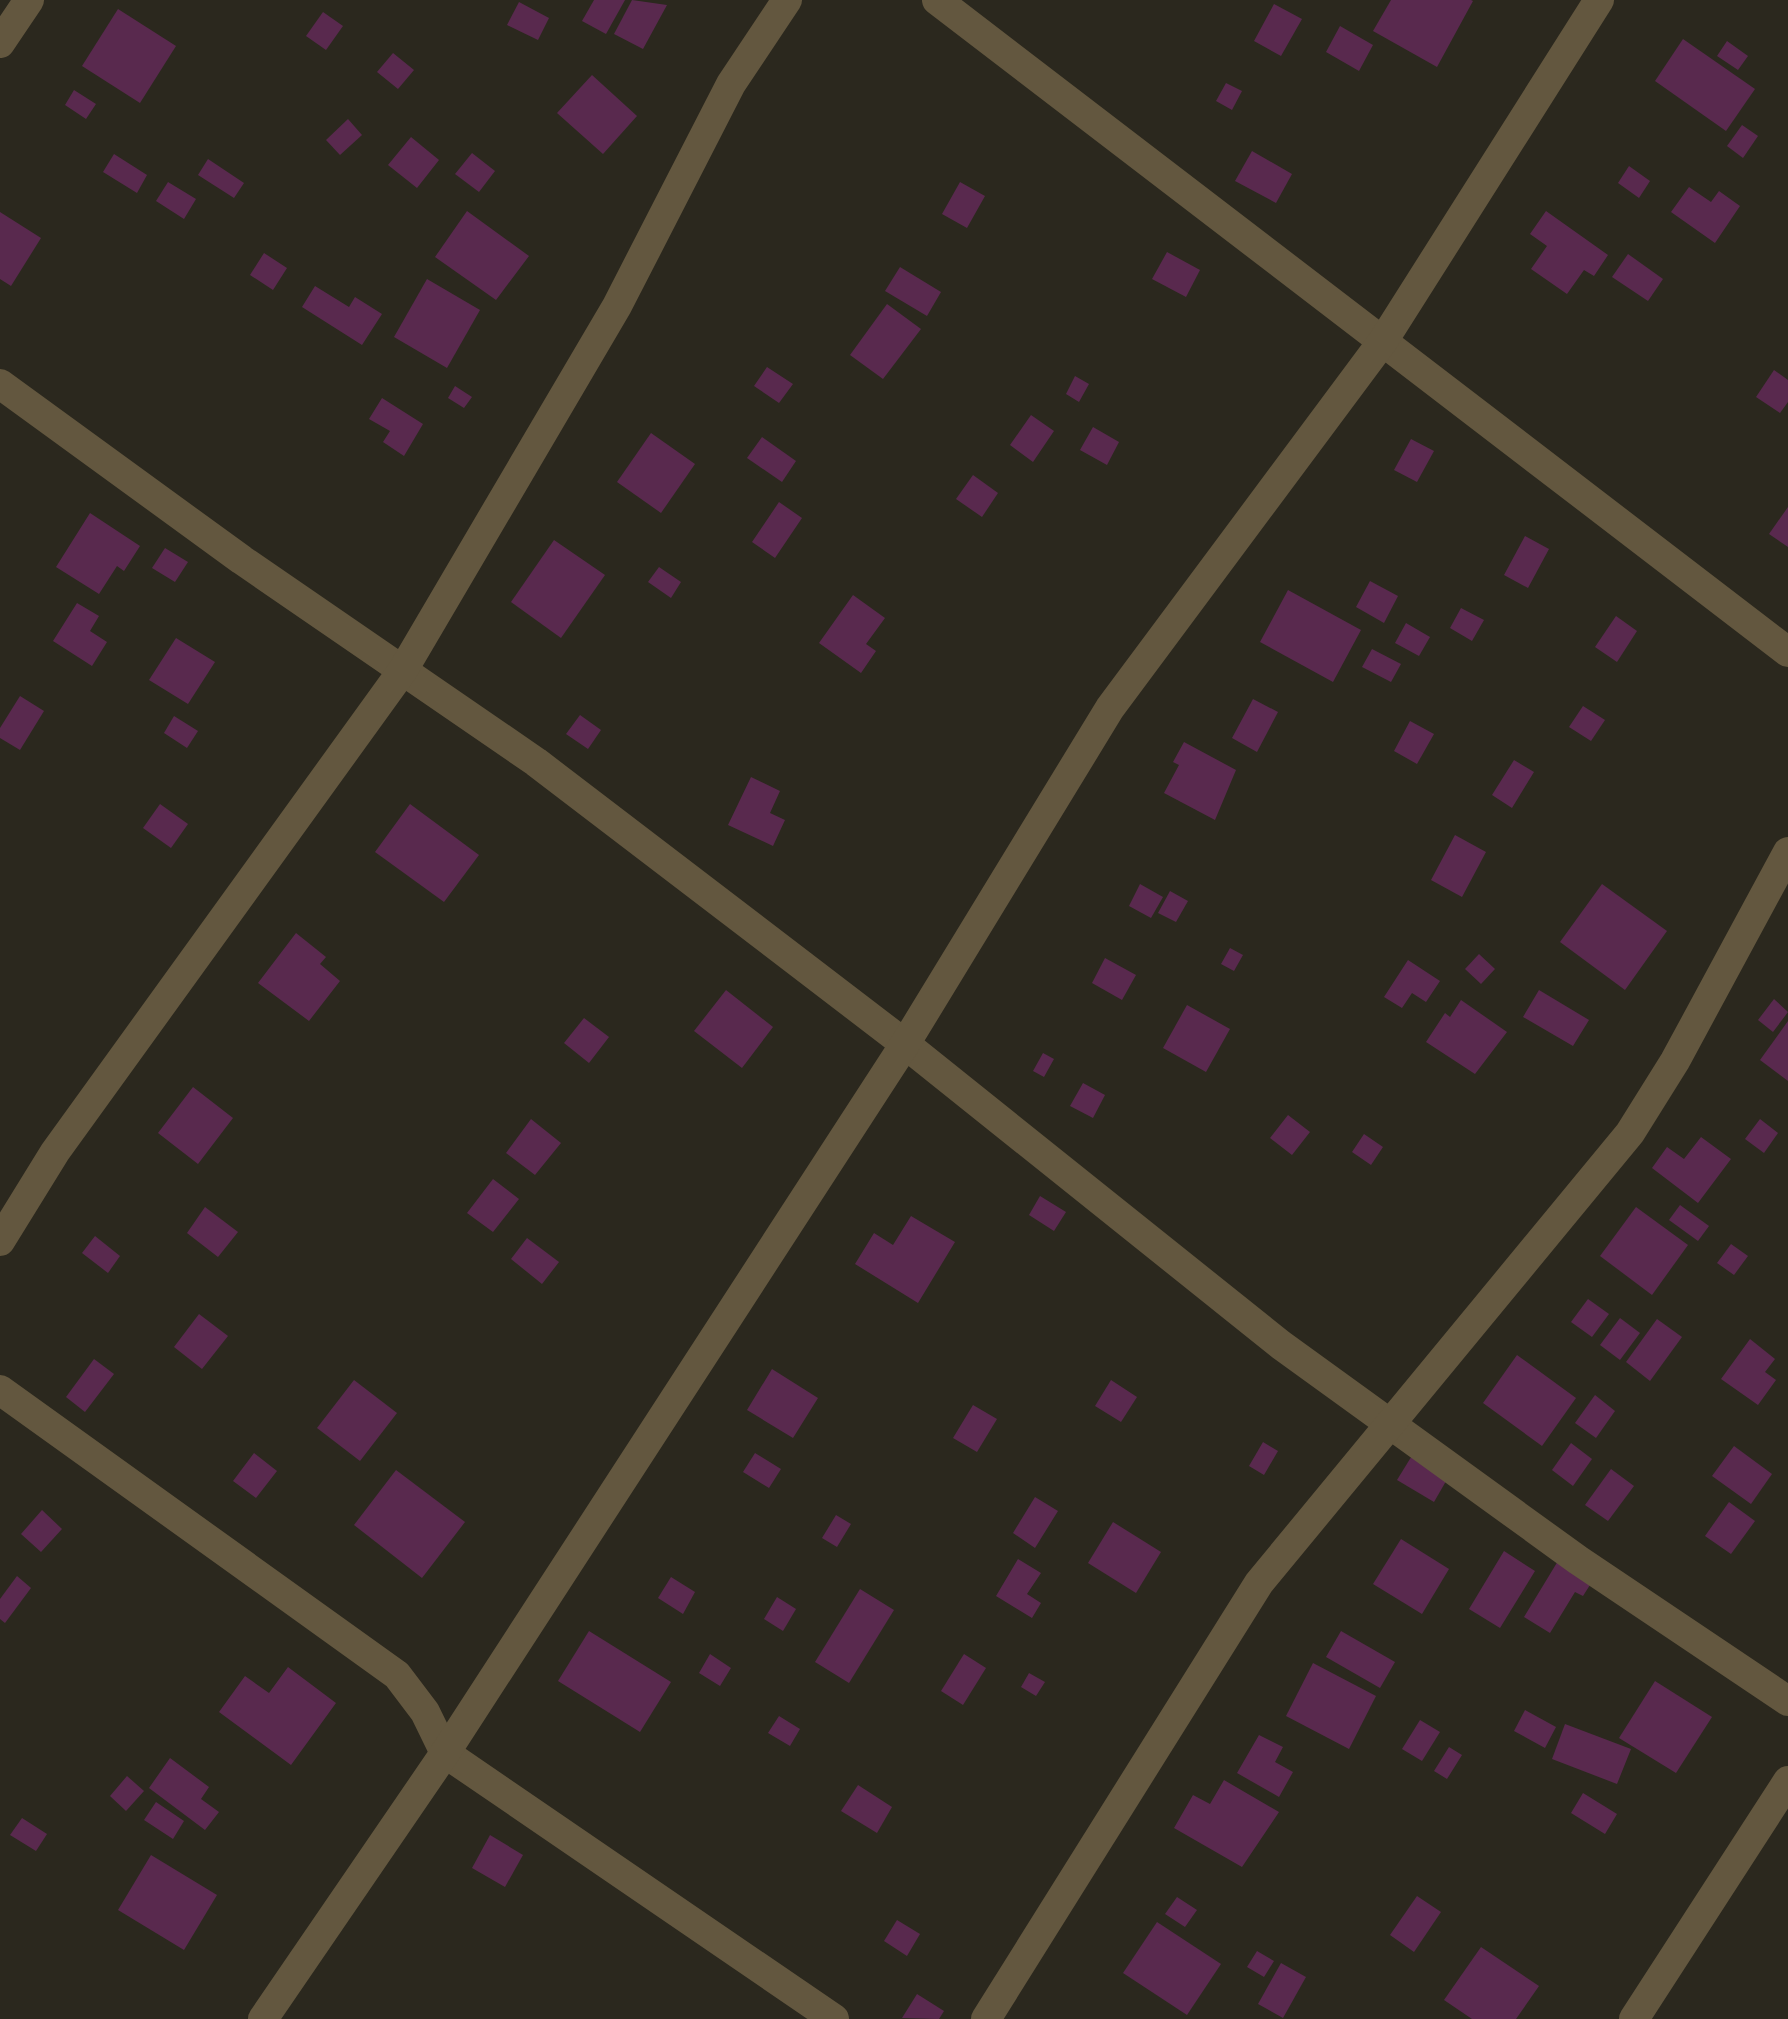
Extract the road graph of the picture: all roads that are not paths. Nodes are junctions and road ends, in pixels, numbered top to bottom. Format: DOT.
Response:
graph roads {
  1 [pos="29,0"];
  2 [pos="787,0"];
  3 [pos="937,0"];
  4 [pos="1598,0"];
  5 [pos="0,43"];
  6 [pos="1383,341"];
  7 [pos="0,384"];
  8 [pos="1788,652"];
  9 [pos="403,670"];
  10 [pos="1788,852"];
  11 [pos="905,1044"];
  12 [pos="0,1240"];
  13 [pos="0,1390"];
  14 [pos="1389,1422"];
  15 [pos="1788,1702"];
  16 [pos="446,1752"];
  17 [pos="1788,1781"];
  18 [pos="263,2019"];
  19 [pos="834,2019"];
  20 [pos="986,2019"];
  21 [pos="1634,2019"];
  1 -- 5 [label="street"];
  2 -- 9 [label="street"];
  3 -- 6 [label="street"];
  4 -- 6 [label="street"];
  6 -- 8 [label="street"];
  6 -- 11 [label="street"];
  7 -- 9 [label="street"];
  9 -- 11 [label="street"];
  9 -- 12 [label="street"];
  10 -- 14 [label="street"];
  11 -- 14 [label="street"];
  11 -- 16 [label="street"];
  13 -- 16 [label="street"];
  14 -- 15 [label="street"];
  14 -- 20 [label="street"];
  16 -- 18 [label="street"];
  16 -- 19 [label="street"];
  17 -- 21 [label="street"];
}
